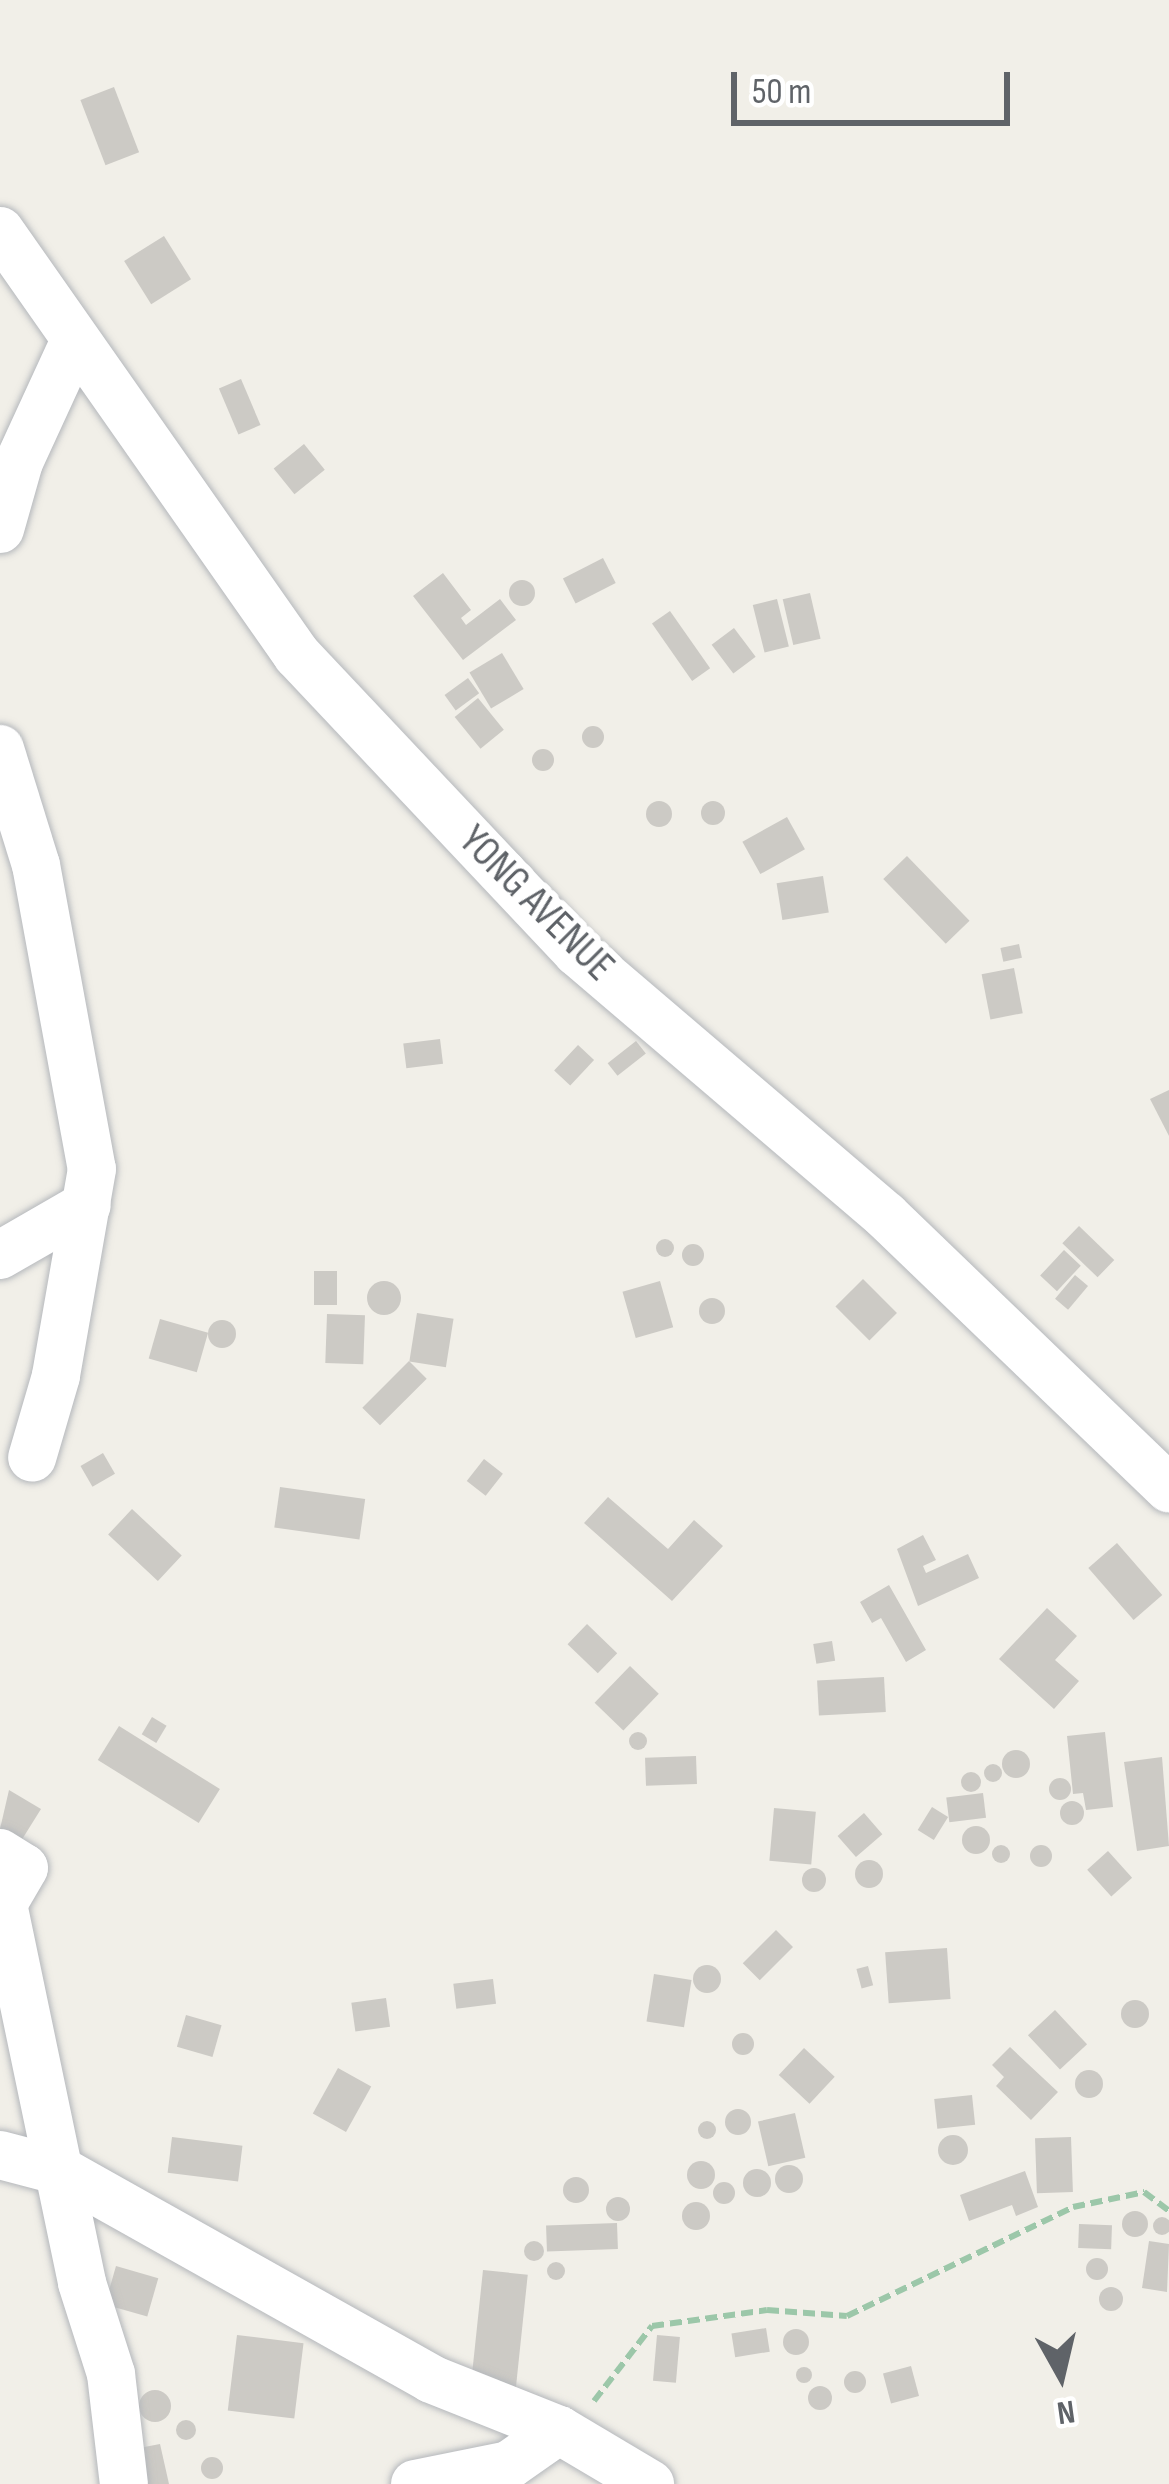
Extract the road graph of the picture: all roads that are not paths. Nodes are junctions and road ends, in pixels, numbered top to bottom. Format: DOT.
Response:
graph roads {
  1 [pos="0,231"];
  2 [pos="76,340"];
  3 [pos="0,529"];
  4 [pos="0,749"];
  5 [pos="87,1205"];
  6 [pos="0,1255"];
  7 [pos="32,1458"];
  8 [pos="1169,1489"];
  9 [pos="0,1852"];
  10 [pos="0,2155"];
  11 [pos="61,2170"];
  12 [pos="560,2430"];
  13 [pos="124,2484"];
  14 [pos="415,2484"];
  15 [pos="650,2484"];
  1 -- 2 [label="street, YONG AVENUE"];
  2 -- 3 [label="street"];
  2 -- 8 [label="street, YONG AVENUE"];
  4 -- 5 [label="street"];
  5 -- 6 [label="street"];
  5 -- 7 [label="street"];
  9 -- 11 [label="street"];
  10 -- 11 [label="street"];
  11 -- 12 [label="street"];
  11 -- 13 [label="street"];
  12 -- 14 [label="street"];
  12 -- 15 [label="street"];
}
